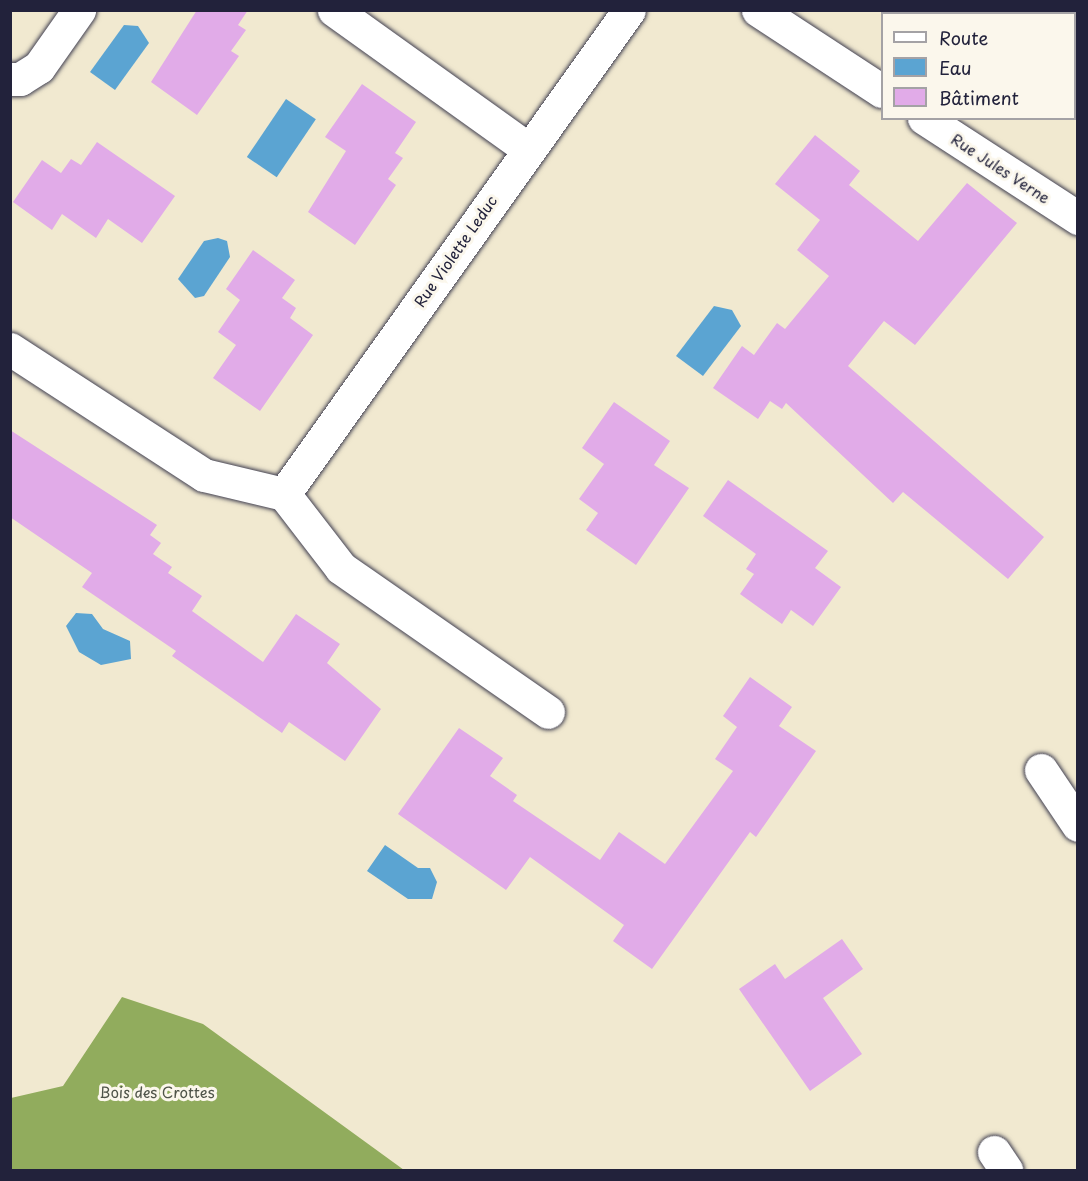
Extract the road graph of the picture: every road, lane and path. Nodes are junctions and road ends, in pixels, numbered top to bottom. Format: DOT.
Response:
graph roads {
  1 [pos="79,10"];
  2 [pos="334,10"];
  3 [pos="629,10"];
  4 [pos="758,10"];
  5 [pos="10,79"];
  6 [pos="881,91"];
  7 [pos="927,120"];
  8 [pos="527,148"];
  9 [pos="1077,218"];
  10 [pos="10,349"];
  11 [pos="284,494"];
  12 [pos="548,712"];
  13 [pos="1041,770"];
  14 [pos="1077,825"];
  1 -- 5 [label="street"];
  2 -- 8 [label="street"];
  3 -- 8 [label="street, Rue Violette Leduc"];
  4 -- 6 [label="street"];
  7 -- 9 [label="street, Rue Jules Verne"];
  8 -- 11 [label="street, Rue Violette Leduc"];
  10 -- 11 [label="street"];
  11 -- 12 [label="street"];
  13 -- 14 [label="street"];
}
